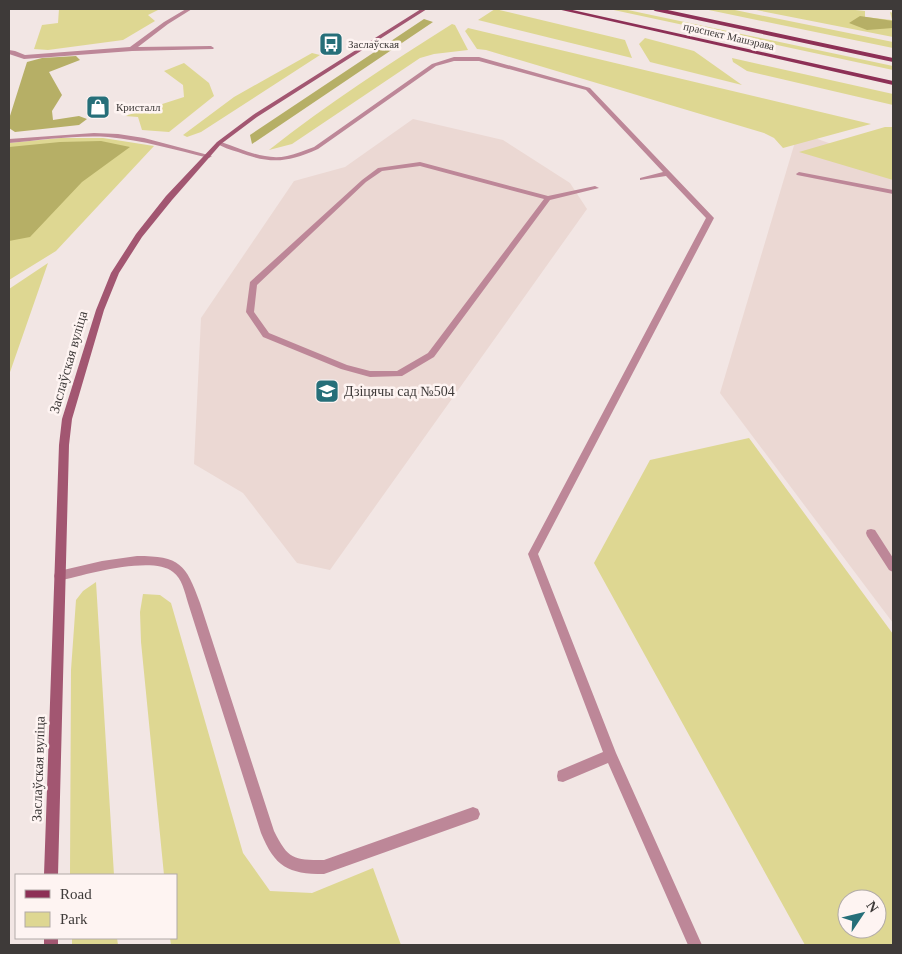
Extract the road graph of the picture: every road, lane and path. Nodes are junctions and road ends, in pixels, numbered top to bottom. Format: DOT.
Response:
graph roads {
  1 [pos="189,9"];
  2 [pos="424,9"];
  3 [pos="560,9"];
  4 [pos="660,9"];
  5 [pos="211,48"];
  6 [pos="132,49"];
  7 [pos="9,52"];
  8 [pos="893,60"];
  9 [pos="893,83"];
  10 [pos="9,141"];
  11 [pos="219,143"];
  12 [pos="209,156"];
  13 [pos="668,174"];
  14 [pos="799,174"];
  15 [pos="642,178"];
  16 [pos="595,188"];
  17 [pos="893,192"];
  18 [pos="548,198"];
  19 [pos="871,534"];
  20 [pos="893,567"];
  21 [pos="59,576"];
  22 [pos="611,754"];
  23 [pos="563,776"];
  24 [pos="473,814"];
  25 [pos="51,874"];
  26 [pos="695,945"];
  1 -- 6 [label="lane"];
  2 -- 11 [label="main road, Заслаўская вуліца"];
  3 -- 9 [label="main road, праспект Машэрава"];
  4 -- 8 [label="main road, праспект Машэрава"];
  5 -- 6 [label="lane"];
  6 -- 7 [label="lane"];
  10 -- 12 [label="lane"];
  11 -- 12 [label="main road, Заслаўская вуліца"];
  11 -- 13 [label="lane"];
  12 -- 21 [label="main road, Заслаўская вуліца"];
  13 -- 15 [label="lane"];
  13 -- 22 [label="lane"];
  14 -- 17 [label="lane"];
  16 -- 18 [label="lane"];
  18 -- 18 [label="lane"];
  19 -- 20 [label="lane"];
  21 -- 24 [label="lane"];
  21 -- 25 [label="main road, Заслаўская вуліца"];
  22 -- 23 [label="lane"];
  22 -- 26 [label="lane"];
}
